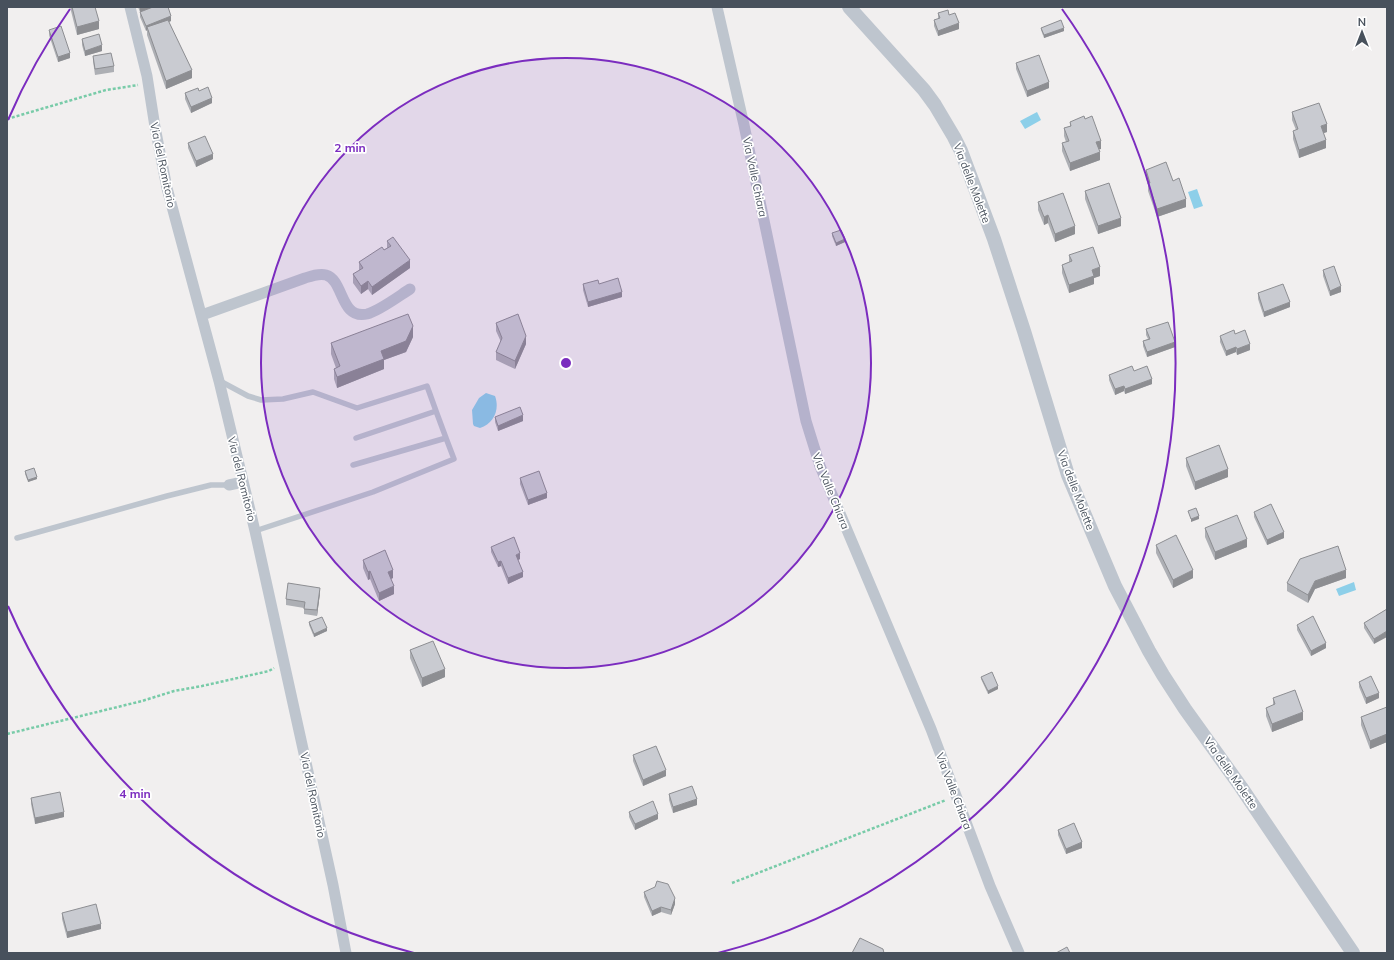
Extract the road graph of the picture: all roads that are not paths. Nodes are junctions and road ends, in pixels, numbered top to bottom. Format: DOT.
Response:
graph roads {
  1 [pos="130,7"];
  2 [pos="717,7"];
  3 [pos="849,7"];
  4 [pos="410,289"];
  5 [pos="202,315"];
  6 [pos="220,381"];
  7 [pos="436,411"];
  8 [pos="356,438"];
  9 [pos="446,438"];
  10 [pos="353,465"];
  11 [pos="243,482"];
  12 [pos="229,485"];
  13 [pos="255,532"];
  14 [pos="17,538"];
  15 [pos="346,953"];
  16 [pos="1019,953"];
  17 [pos="1353,953"];
  1 -- 5 [label="street, Via del Romitorio"];
  2 -- 16 [label="street, Via Valle Chiara"];
  3 -- 17 [label="street, Via delle Molette"];
  4 -- 5 [label="street"];
  5 -- 6 [label="street, Via del Romitorio"];
  6 -- 7 [label="lane"];
  6 -- 11 [label="street, Via del Romitorio"];
  7 -- 8 [label="lane"];
  7 -- 9 [label="lane"];
  9 -- 10 [label="lane"];
  9 -- 13 [label="lane"];
  11 -- 12 [label="street"];
  11 -- 13 [label="street, Via del Romitorio"];
  12 -- 14 [label="lane"];
  13 -- 15 [label="street, Via del Romitorio"];
}
